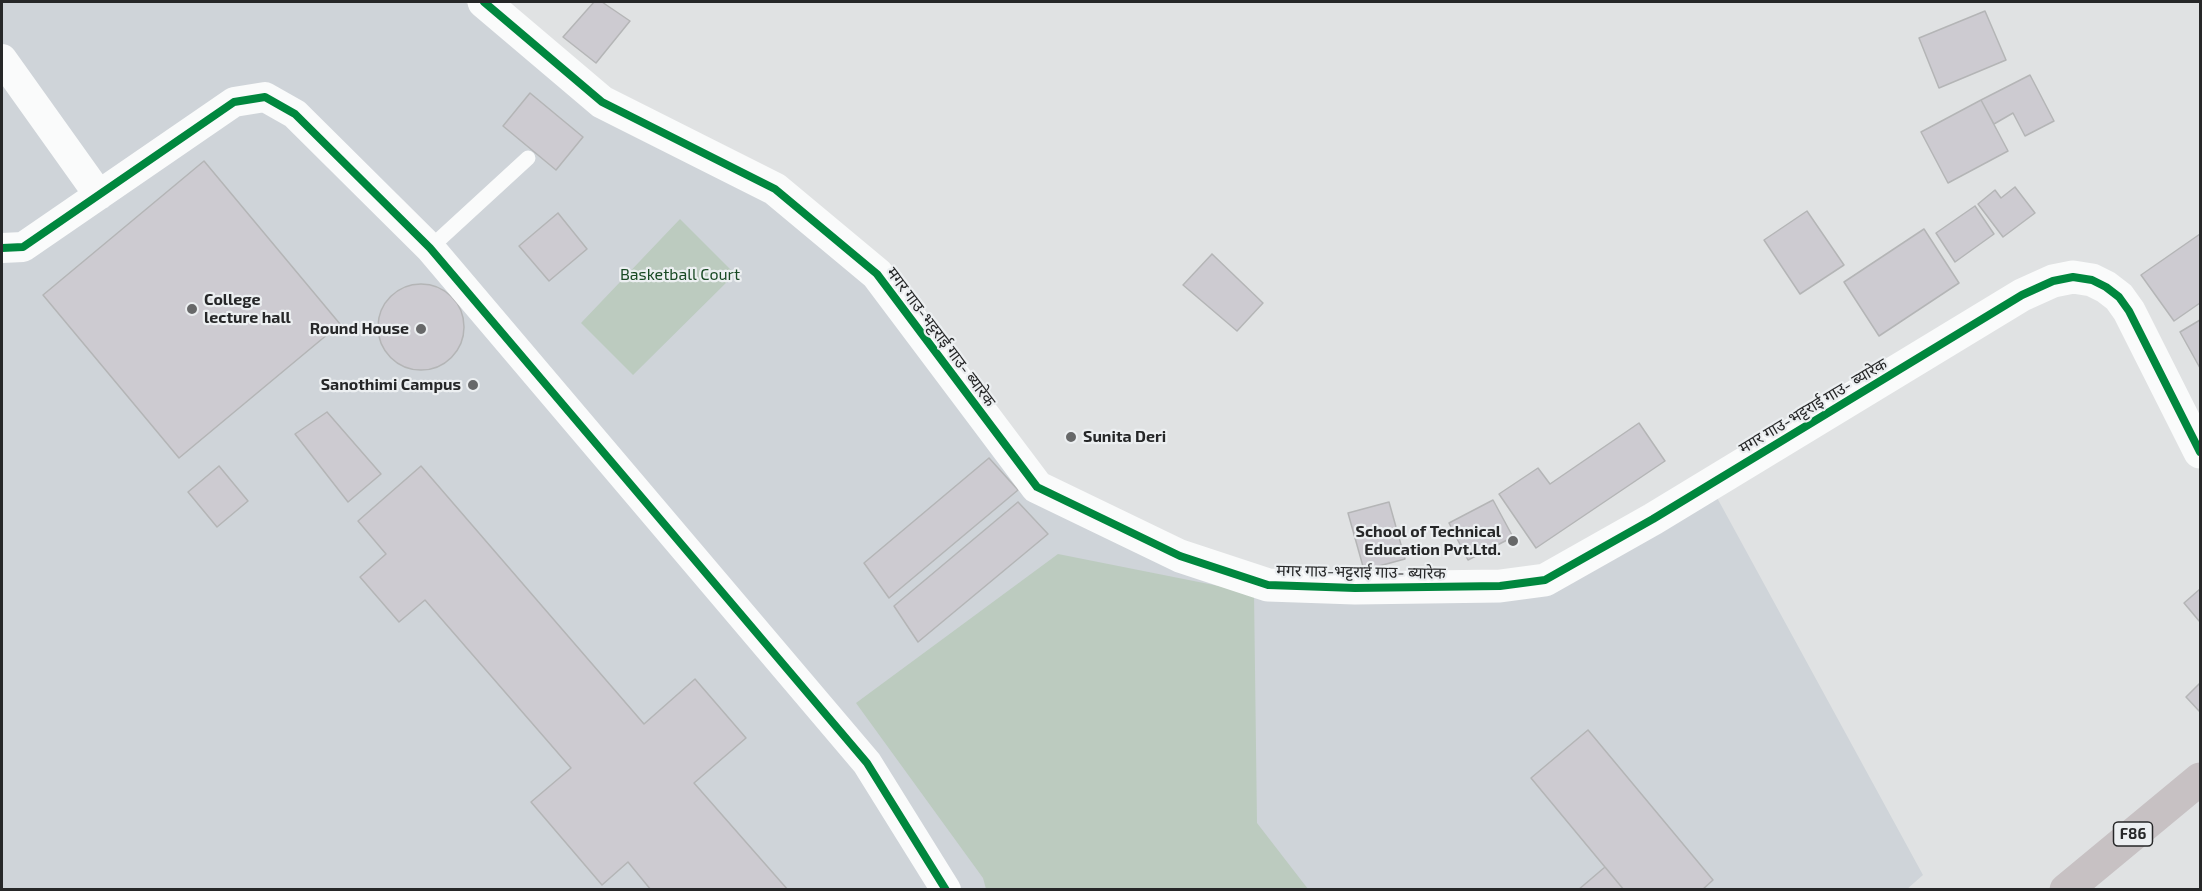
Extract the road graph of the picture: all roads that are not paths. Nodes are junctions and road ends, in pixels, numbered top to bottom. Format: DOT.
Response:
graph roads {
  1 [pos="484,2"];
  2 [pos="2,59"];
  3 [pos="528,158"];
  4 [pos="99,195"];
  5 [pos="2,248"];
  6 [pos="430,248"];
  7 [pos="2200,452"];
  8 [pos="2200,779"];
  9 [pos="946,890"];
  10 [pos="2066,890"];
  1 -- 7 [label="street, मगर गाउ-भट्टराई गाउ- ब्यारेक"];
  2 -- 4 [label="street"];
  3 -- 6 [label="lane"];
  4 -- 5 [label="street"];
  4 -- 6 [label="street"];
  6 -- 9 [label="street"];
  8 -- 10 [label="main road, F86"];
}
